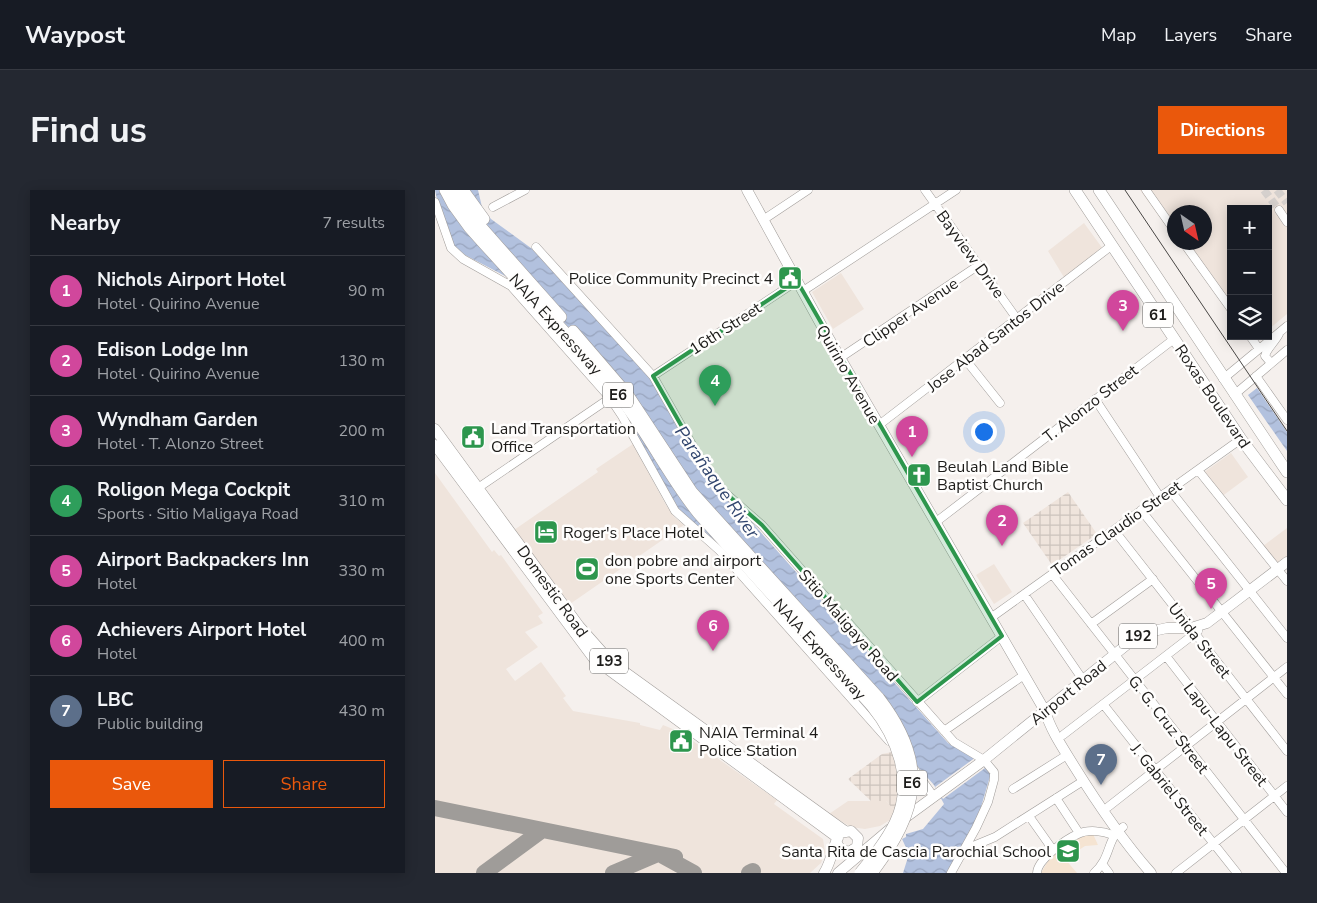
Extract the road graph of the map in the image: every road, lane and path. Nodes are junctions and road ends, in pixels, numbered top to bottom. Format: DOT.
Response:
graph roads {
  1 [pos="437,190"];
  2 [pos="445,190"];
  3 [pos="455,190"];
  4 [pos="463,190"];
  5 [pos="506,190"];
  6 [pos="525,190"];
  7 [pos="747,190"];
  8 [pos="808,190"];
  9 [pos="925,190"];
  10 [pos="956,190"];
  11 [pos="1075,190"];
  12 [pos="1099,190"];
  13 [pos="1146,190"];
  14 [pos="510,198"];
  15 [pos="435,202"];
  16 [pos="935,204"];
  17 [pos="493,207"];
  18 [pos="1279,210"];
  19 [pos="1167,219"];
  20 [pos="763,220"];
  21 [pos="1287,222"];
  22 [pos="1111,246"];
  23 [pos="536,247"];
  24 [pos="1189,250"];
  25 [pos="979,265"];
  26 [pos="514,278"];
  27 [pos="797,281"];
  28 [pos="803,291"];
  29 [pos="1227,303"];
  30 [pos="1017,318"];
  31 [pos="567,324"];
  32 [pos="1287,326"];
  33 [pos="1279,333"];
  34 [pos="1174,339"];
  35 [pos="1253,340"];
  36 [pos="1259,349"];
  37 [pos="1287,350"];
  38 [pos="840,358"];
  39 [pos="965,359"];
  40 [pos="1271,363"];
  41 [pos="653,376"];
  42 [pos="1256,376"];
  43 [pos="1223,379"];
  44 [pos="1234,395"];
  45 [pos="610,398"];
  46 [pos="1095,399"];
  47 [pos="999,403"];
  48 [pos="1287,420"];
  49 [pos="879,425"];
  50 [pos="435,429"];
  51 [pos="1241,439"];
  52 [pos="435,444"];
  53 [pos="1198,470"];
  54 [pos="1287,472"];
  55 [pos="475,490"];
  56 [pos="1169,490"];
  57 [pos="1160,497"];
  58 [pos="1287,500"];
  59 [pos="1141,510"];
  60 [pos="936,522"];
  61 [pos="1114,530"];
  62 [pos="1287,562"];
  63 [pos="1278,569"];
  64 [pos="1052,574"];
  65 [pos="1153,580"];
  66 [pos="1287,581"];
  67 [pos="1250,591"];
  68 [pos="1023,594"];
  69 [pos="1222,612"];
  70 [pos="992,617"];
  71 [pos="1091,624"];
  72 [pos="1193,630"];
  73 [pos="1002,636"];
  74 [pos="1287,638"];
  75 [pos="1114,654"];
  76 [pos="1165,656"];
  77 [pos="1287,668"];
  78 [pos="1024,674"];
  79 [pos="1274,678"];
  80 [pos="1083,680"];
  81 [pos="1134,680"];
  82 [pos="1287,694"];
  83 [pos="1246,700"];
  84 [pos="917,702"];
  85 [pos="1103,704"];
  86 [pos="1045,711"];
  87 [pos="1218,722"];
  88 [pos="944,731"];
  89 [pos="1063,735"];
  90 [pos="1187,746"];
  91 [pos="1287,751"];
  92 [pos="1067,755"];
  93 [pos="982,761"];
  94 [pos="1154,772"];
  95 [pos="1083,781"];
  96 [pos="1287,786"];
  97 [pos="1013,789"];
  98 [pos="937,795"];
  99 [pos="1274,796"];
  100 [pos="1056,798"];
  101 [pos="1108,806"];
  102 [pos="1287,812"];
  103 [pos="1029,816"];
  104 [pos="1244,820"];
  105 [pos="1117,831"];
  106 [pos="1079,833"];
  107 [pos="840,837"];
  108 [pos="1214,844"];
  109 [pos="965,849"];
  110 [pos="857,850"];
  111 [pos="1053,850"];
  112 [pos="1103,865"];
  113 [pos="842,869"];
  114 [pos="824,873"];
  115 [pos="860,873"];
  116 [pos="873,873"];
  117 [pos="951,873"];
  118 [pos="1037,873"];
  119 [pos="1094,873"];
  120 [pos="1109,873"];
  121 [pos="1151,873"];
  122 [pos="1159,873"];
  123 [pos="1177,873"];
  124 [pos="1237,873"];
  125 [pos="1286,873"];
  1 -- 26 [label="highway"];
  2 -- 26 [label="highway, NAIA Expressway / E6"];
  3 -- 31 [label="highway, NAIA Expressway / E6"];
  4 -- 31 [label="highway"];
  5 -- 14 [label="street"];
  6 -- 14 [label="street"];
  7 -- 20 [label="main road, Quirino Avenue"];
  8 -- 20 [label="street"];
  9 -- 16 [label="street, Bayview Drive"];
  10 -- 16 [label="street"];
  11 -- 22 [label="highway, Roxas Boulevard / 61"];
  12 -- 43 [label="highway, Roxas Boulevard / 61"];
  13 -- 19 [label="street"];
  14 -- 17 [label="street"];
  15 -- 45 [label="street"];
  16 -- 25 [label="street, Bayview Drive"];
  16 -- 28 [label="street"];
  18 -- 21 [label="street"];
  20 -- 27 [label="main road, Quirino Avenue"];
  22 -- 30 [label="street, Jose Abad Santos Drive"];
  22 -- 34 [label="highway, Roxas Boulevard / 61"];
  23 -- 41 [label="street, Sitio Maligaya Road"];
  24 -- 29 [label="street"];
  25 -- 30 [label="street, Bayview Drive"];
  25 -- 38 [label="street, Clipper Avenue"];
  26 -- 115 [label="highway, NAIA Expressway / E6, bridge"];
  27 -- 28 [label="main road, Quirino Avenue"];
  27 -- 41 [label="street, 16th Street"];
  28 -- 38 [label="main road, Quirino Avenue"];
  30 -- 39 [label="street, Jose Abad Santos Drive"];
  31 -- 116 [label="highway, NAIA Expressway / E6, bridge"];
  32 -- 33 [label="street"];
  33 -- 36 [label="street"];
  33 -- 40 [label="street"];
  34 -- 46 [label="street, T. Alonzo Street"];
  34 -- 51 [label="highway, Roxas Boulevard / 61"];
  35 -- 36 [label="street"];
  36 -- 43 [label="street"];
  37 -- 40 [label="street"];
  38 -- 49 [label="main road, Quirino Avenue"];
  39 -- 47 [label="street"];
  39 -- 49 [label="street, Jose Abad Santos Drive"];
  40 -- 42 [label="street"];
  41 -- 84 [label="street, Sitio Maligaya Road"];
  42 -- 44 [label="street"];
  42 -- 48 [label="street"];
  43 -- 44 [label="highway, Roxas Boulevard / 61"];
  44 -- 54 [label="highway, Roxas Boulevard / 61"];
  45 -- 55 [label="street"];
  45 -- 98 [label="street"];
  46 -- 57 [label="street"];
  46 -- 60 [label="street, T. Alonzo Street"];
  49 -- 60 [label="main road, Quirino Avenue"];
  50 -- 55 [label="main road, Domestic Road / 193"];
  51 -- 53 [label="street, Tomas Claudio Street"];
  51 -- 58 [label="highway, Roxas Boulevard / 61"];
  52 -- 55 [label="main road, Domestic Road / 193"];
  53 -- 56 [label="street, Tomas Claudio Street"];
  53 -- 63 [label="street"];
  55 -- 107 [label="main road, Domestic Road / 193"];
  56 -- 57 [label="street, Tomas Claudio Street"];
  56 -- 67 [label="street"];
  57 -- 59 [label="street, Tomas Claudio Street"];
  59 -- 61 [label="street, Tomas Claudio Street"];
  59 -- 69 [label="street"];
  60 -- 70 [label="main road, Quirino Avenue"];
  61 -- 64 [label="street, Tomas Claudio Street"];
  61 -- 65 [label="street, Unida Street"];
  62 -- 63 [label="main road, Airport Road / 192"];
  63 -- 66 [label="street"];
  63 -- 67 [label="main road, Airport Road / 192"];
  64 -- 68 [label="street, Tomas Claudio Street"];
  64 -- 71 [label="street, G. G. Cruz Street"];
  65 -- 71 [label="street"];
  65 -- 72 [label="street, Unida Street"];
  67 -- 69 [label="main road, Airport Road / 192"];
  67 -- 74 [label="street"];
  68 -- 70 [label="street, Tomas Claudio Street"];
  68 -- 80 [label="street"];
  69 -- 72 [label="main road, Airport Road / 192"];
  69 -- 79 [label="street"];
  70 -- 73 [label="main road, Quirino Avenue"];
  71 -- 75 [label="street, G. G. Cruz Street"];
  72 -- 75 [label="main road, Airport Road / 192"];
  72 -- 76 [label="street"];
  72 -- 83 [label="street, Unida Street"];
  73 -- 78 [label="main road, Quirino Avenue"];
  73 -- 84 [label="street"];
  75 -- 80 [label="main road, Airport Road / 192"];
  75 -- 81 [label="street, G. G. Cruz Street"];
  76 -- 81 [label="street"];
  76 -- 87 [label="street, Lapu-Lapu Street"];
  77 -- 79 [label="street"];
  78 -- 86 [label="main road, Quirino Avenue"];
  78 -- 88 [label="street"];
  79 -- 82 [label="street"];
  79 -- 83 [label="street"];
  80 -- 86 [label="main road, Airport Road / 192"];
  81 -- 85 [label="street"];
  81 -- 90 [label="street, G. G. Cruz Street"];
  83 -- 87 [label="street"];
  83 -- 91 [label="street, Unida Street"];
  84 -- 88 [label="street, Sitio Maligaya Road"];
  85 -- 89 [label="street"];
  85 -- 94 [label="street, J. Gabriel Street"];
  86 -- 89 [label="main road, Quirino Avenue"];
  86 -- 92 [label="main road, Quirino Avenue"];
  86 -- 93 [label="main road, Airport Road / 192"];
  87 -- 90 [label="street"];
  87 -- 99 [label="street, Lapu-Lapu Street"];
  88 -- 93 [label="street, Sitio Maligaya Road"];
  89 -- 101 [label="main road, Quirino Avenue"];
  90 -- 94 [label="street"];
  90 -- 104 [label="street, G. G. Cruz Street"];
  92 -- 95 [label="main road, Quirino Avenue"];
  92 -- 97 [label="street"];
  93 -- 98 [label="main road, Airport Road / 192"];
  93 -- 109 [label="street"];
  94 -- 101 [label="street"];
  94 -- 108 [label="street, J. Gabriel Street"];
  95 -- 100 [label="street"];
  95 -- 105 [label="main road, Quirino Avenue"];
  96 -- 99 [label="street"];
  98 -- 110 [label="main road, Airport Road / 192"];
  99 -- 102 [label="street, Lapu-Lapu Street"];
  99 -- 104 [label="street"];
  100 -- 103 [label="street"];
  100 -- 106 [label="street"];
  101 -- 105 [label="main road, Quirino Avenue"];
  103 -- 109 [label="street"];
  103 -- 111 [label="street"];
  104 -- 108 [label="street"];
  104 -- 125 [label="street, G. G. Cruz Street"];
  105 -- 106 [label="street"];
  105 -- 112 [label="street"];
  105 -- 121 [label="main road, Quirino Avenue"];
  105 -- 122 [label="main road, Quirino Avenue"];
  106 -- 111 [label="street"];
  107 -- 110 [label="main road"];
  107 -- 110 [label="main road"];
  107 -- 114 [label="main road"];
  108 -- 123 [label="street"];
  108 -- 124 [label="street, J. Gabriel Street"];
  109 -- 117 [label="street"];
  110 -- 113 [label="main road"];
  110 -- 116 [label="street"];
  111 -- 118 [label="street"];
  112 -- 119 [label="street"];
  112 -- 120 [label="street"];
}
